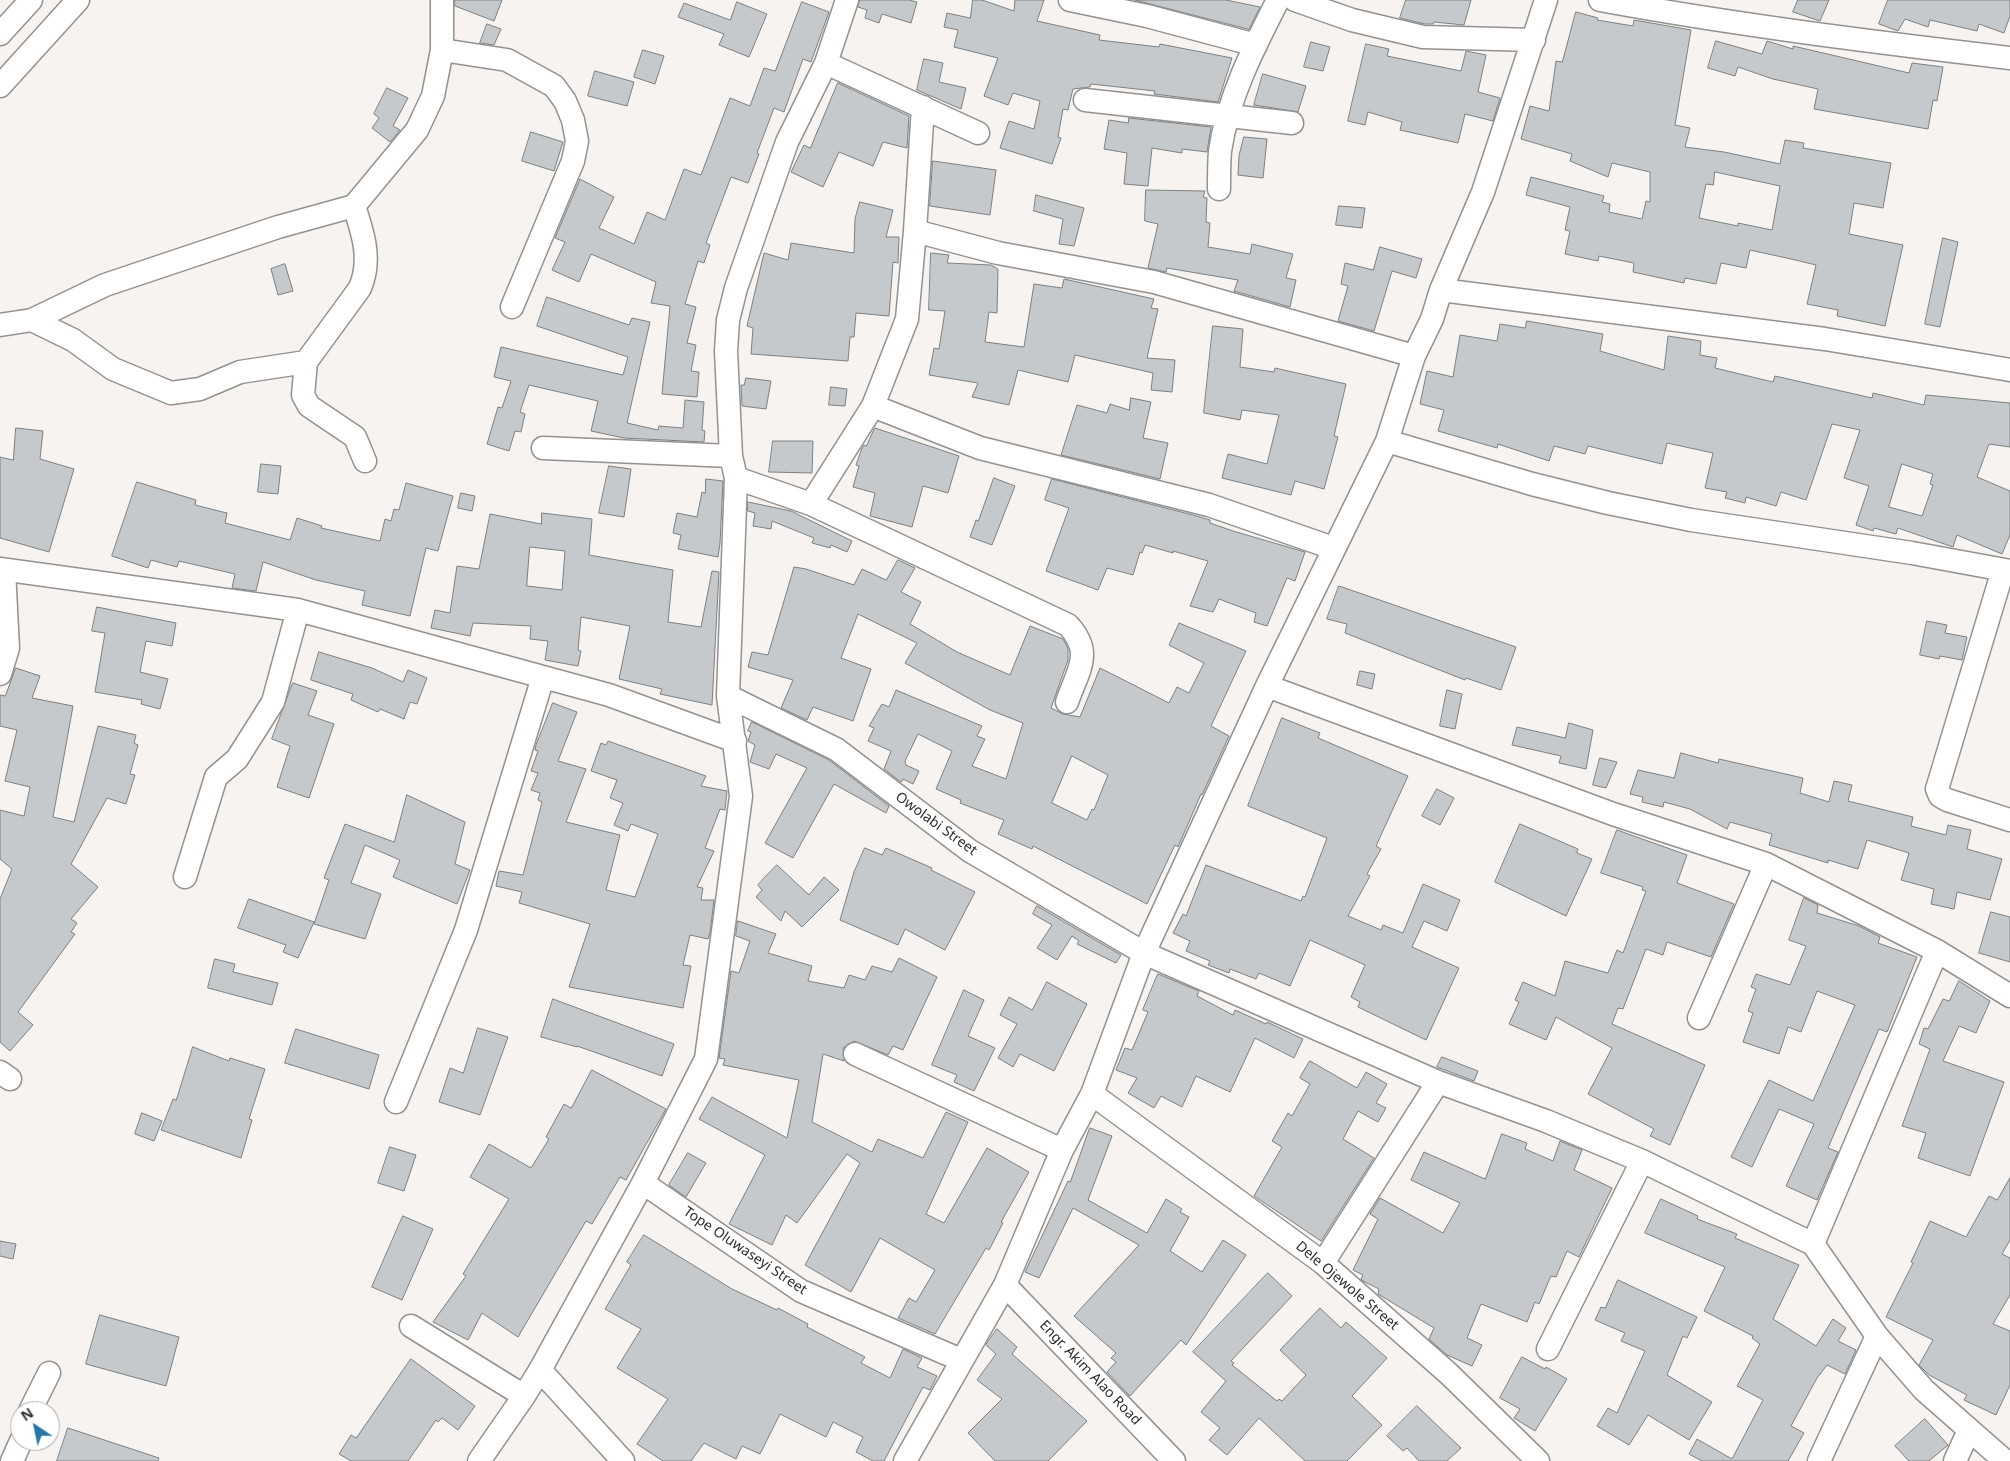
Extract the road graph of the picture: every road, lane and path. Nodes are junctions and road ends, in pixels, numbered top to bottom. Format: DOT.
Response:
graph roads {
  1 [pos="31,0"];
  2 [pos="78,0"];
  3 [pos="442,0"];
  4 [pos="847,0"];
  5 [pos="1070,0"];
  6 [pos="1278,0"];
  7 [pos="1295,0"];
  8 [pos="1546,0"];
  9 [pos="1600,0"];
  10 [pos="0,34"];
  11 [pos="1534,40"];
  12 [pos="1256,45"];
  13 [pos="442,50"];
  14 [pos="2010,58"];
  15 [pos="826,64"];
  16 [pos="0,86"];
  17 [pos="1085,100"];
  18 [pos="923,107"];
  19 [pos="1229,114"];
  20 [pos="1292,123"];
  21 [pos="978,133"];
  22 [pos="1219,189"];
  23 [pos="354,206"];
  24 [pos="915,231"];
  25 [pos="1441,290"];
  26 [pos="512,307"];
  27 [pos="32,320"];
  28 [pos="0,325"];
  29 [pos="1414,356"];
  30 [pos="306,362"];
  31 [pos="2010,370"];
  32 [pos="873,406"];
  33 [pos="1387,441"];
  34 [pos="543,448"];
  35 [pos="731,456"];
  36 [pos="365,461"];
  37 [pos="736,478"];
  38 [pos="811,504"];
  39 [pos="1333,548"];
  40 [pos="2,570"];
  41 [pos="2007,570"];
  42 [pos="298,610"];
  43 [pos="0,674"];
  44 [pos="543,677"];
  45 [pos="1267,686"];
  46 [pos="728,696"];
  47 [pos="1067,702"];
  48 [pos="735,741"];
  49 [pos="2010,820"];
  50 [pos="1766,864"];
  51 [pos="185,877"];
  52 [pos="1937,951"];
  53 [pos="1144,953"];
  54 [pos="2010,996"];
  55 [pos="1699,1018"];
  56 [pos="855,1054"];
  57 [pos="1438,1082"];
  58 [pos="1092,1094"];
  59 [pos="396,1102"];
  60 [pos="1062,1150"];
  61 [pos="1642,1162"];
  62 [pos="643,1183"];
  63 [pos="1813,1244"];
  64 [pos="1323,1263"];
  65 [pos="1005,1285"];
  66 [pos="411,1326"];
  67 [pos="1877,1336"];
  68 [pos="1548,1349"];
  69 [pos="961,1360"];
  70 [pos="540,1370"];
  71 [pos="49,1373"];
  72 [pos="524,1396"];
  73 [pos="35,1401"];
  74 [pos="1969,1430"];
  75 [pos="479,1461"];
  76 [pos="623,1461"];
  77 [pos="905,1461"];
  78 [pos="1174,1461"];
  79 [pos="1538,1461"];
  80 [pos="1819,1461"];
  81 [pos="1955,1461"];
  82 [pos="2005,1461"];
  1 -- 10 [label="street"];
  2 -- 16 [label="street"];
  3 -- 13 [label="street"];
  4 -- 15 [label="street"];
  5 -- 12 [label="street"];
  6 -- 12 [label="street"];
  7 -- 11 [label="street"];
  8 -- 11 [label="street"];
  9 -- 14 [label="street"];
  11 -- 25 [label="street"];
  12 -- 19 [label="street"];
  13 -- 23 [label="street"];
  13 -- 26 [label="street"];
  15 -- 18 [label="street"];
  15 -- 35 [label="street"];
  17 -- 19 [label="street"];
  18 -- 21 [label="street"];
  18 -- 24 [label="street"];
  19 -- 20 [label="street"];
  19 -- 22 [label="street"];
  23 -- 27 [label="street"];
  23 -- 30 [label="street"];
  24 -- 29 [label="street"];
  24 -- 32 [label="street"];
  25 -- 29 [label="street"];
  25 -- 31 [label="street"];
  27 -- 28 [label="street"];
  27 -- 30 [label="street"];
  29 -- 33 [label="street"];
  30 -- 36 [label="street"];
  32 -- 38 [label="street"];
  32 -- 39 [label="street"];
  33 -- 39 [label="street"];
  33 -- 41 [label="street"];
  34 -- 35 [label="street"];
  35 -- 37 [label="street"];
  37 -- 38 [label="street"];
  37 -- 46 [label="street"];
  38 -- 47 [label="street"];
  39 -- 45 [label="street"];
  40 -- 42 [label="street"];
  40 -- 43 [label="street"];
  41 -- 49 [label="street"];
  42 -- 44 [label="street"];
  42 -- 51 [label="street"];
  44 -- 48 [label="street"];
  44 -- 59 [label="street"];
  45 -- 50 [label="street"];
  45 -- 53 [label="street"];
  46 -- 48 [label="street"];
  46 -- 53 [label="street, Owolabi Street"];
  48 -- 62 [label="street"];
  50 -- 52 [label="street"];
  50 -- 55 [label="street"];
  52 -- 54 [label="street"];
  52 -- 63 [label="street"];
  53 -- 57 [label="street, Owolabi Street"];
  53 -- 58 [label="street"];
  56 -- 60 [label="street"];
  57 -- 61 [label="street, Owolabi Street"];
  57 -- 64 [label="street"];
  58 -- 60 [label="street"];
  58 -- 64 [label="street, Dele Ojewole Street"];
  60 -- 65 [label="street"];
  61 -- 63 [label="street, Owolabi Street"];
  61 -- 68 [label="street"];
  62 -- 69 [label="street, Tope Oluwaseyi Street"];
  62 -- 70 [label="street"];
  63 -- 67 [label="street"];
  64 -- 79 [label="street, Dele Ojewole Street"];
  65 -- 69 [label="street"];
  65 -- 78 [label="street, Engr. Akim Alao Road"];
  66 -- 72 [label="street"];
  67 -- 74 [label="street"];
  67 -- 80 [label="street"];
  69 -- 77 [label="street"];
  70 -- 72 [label="street"];
  70 -- 76 [label="street"];
  71 -- 73 [label="street"];
  72 -- 75 [label="street"];
  74 -- 81 [label="street"];
  74 -- 82 [label="street"];
}
